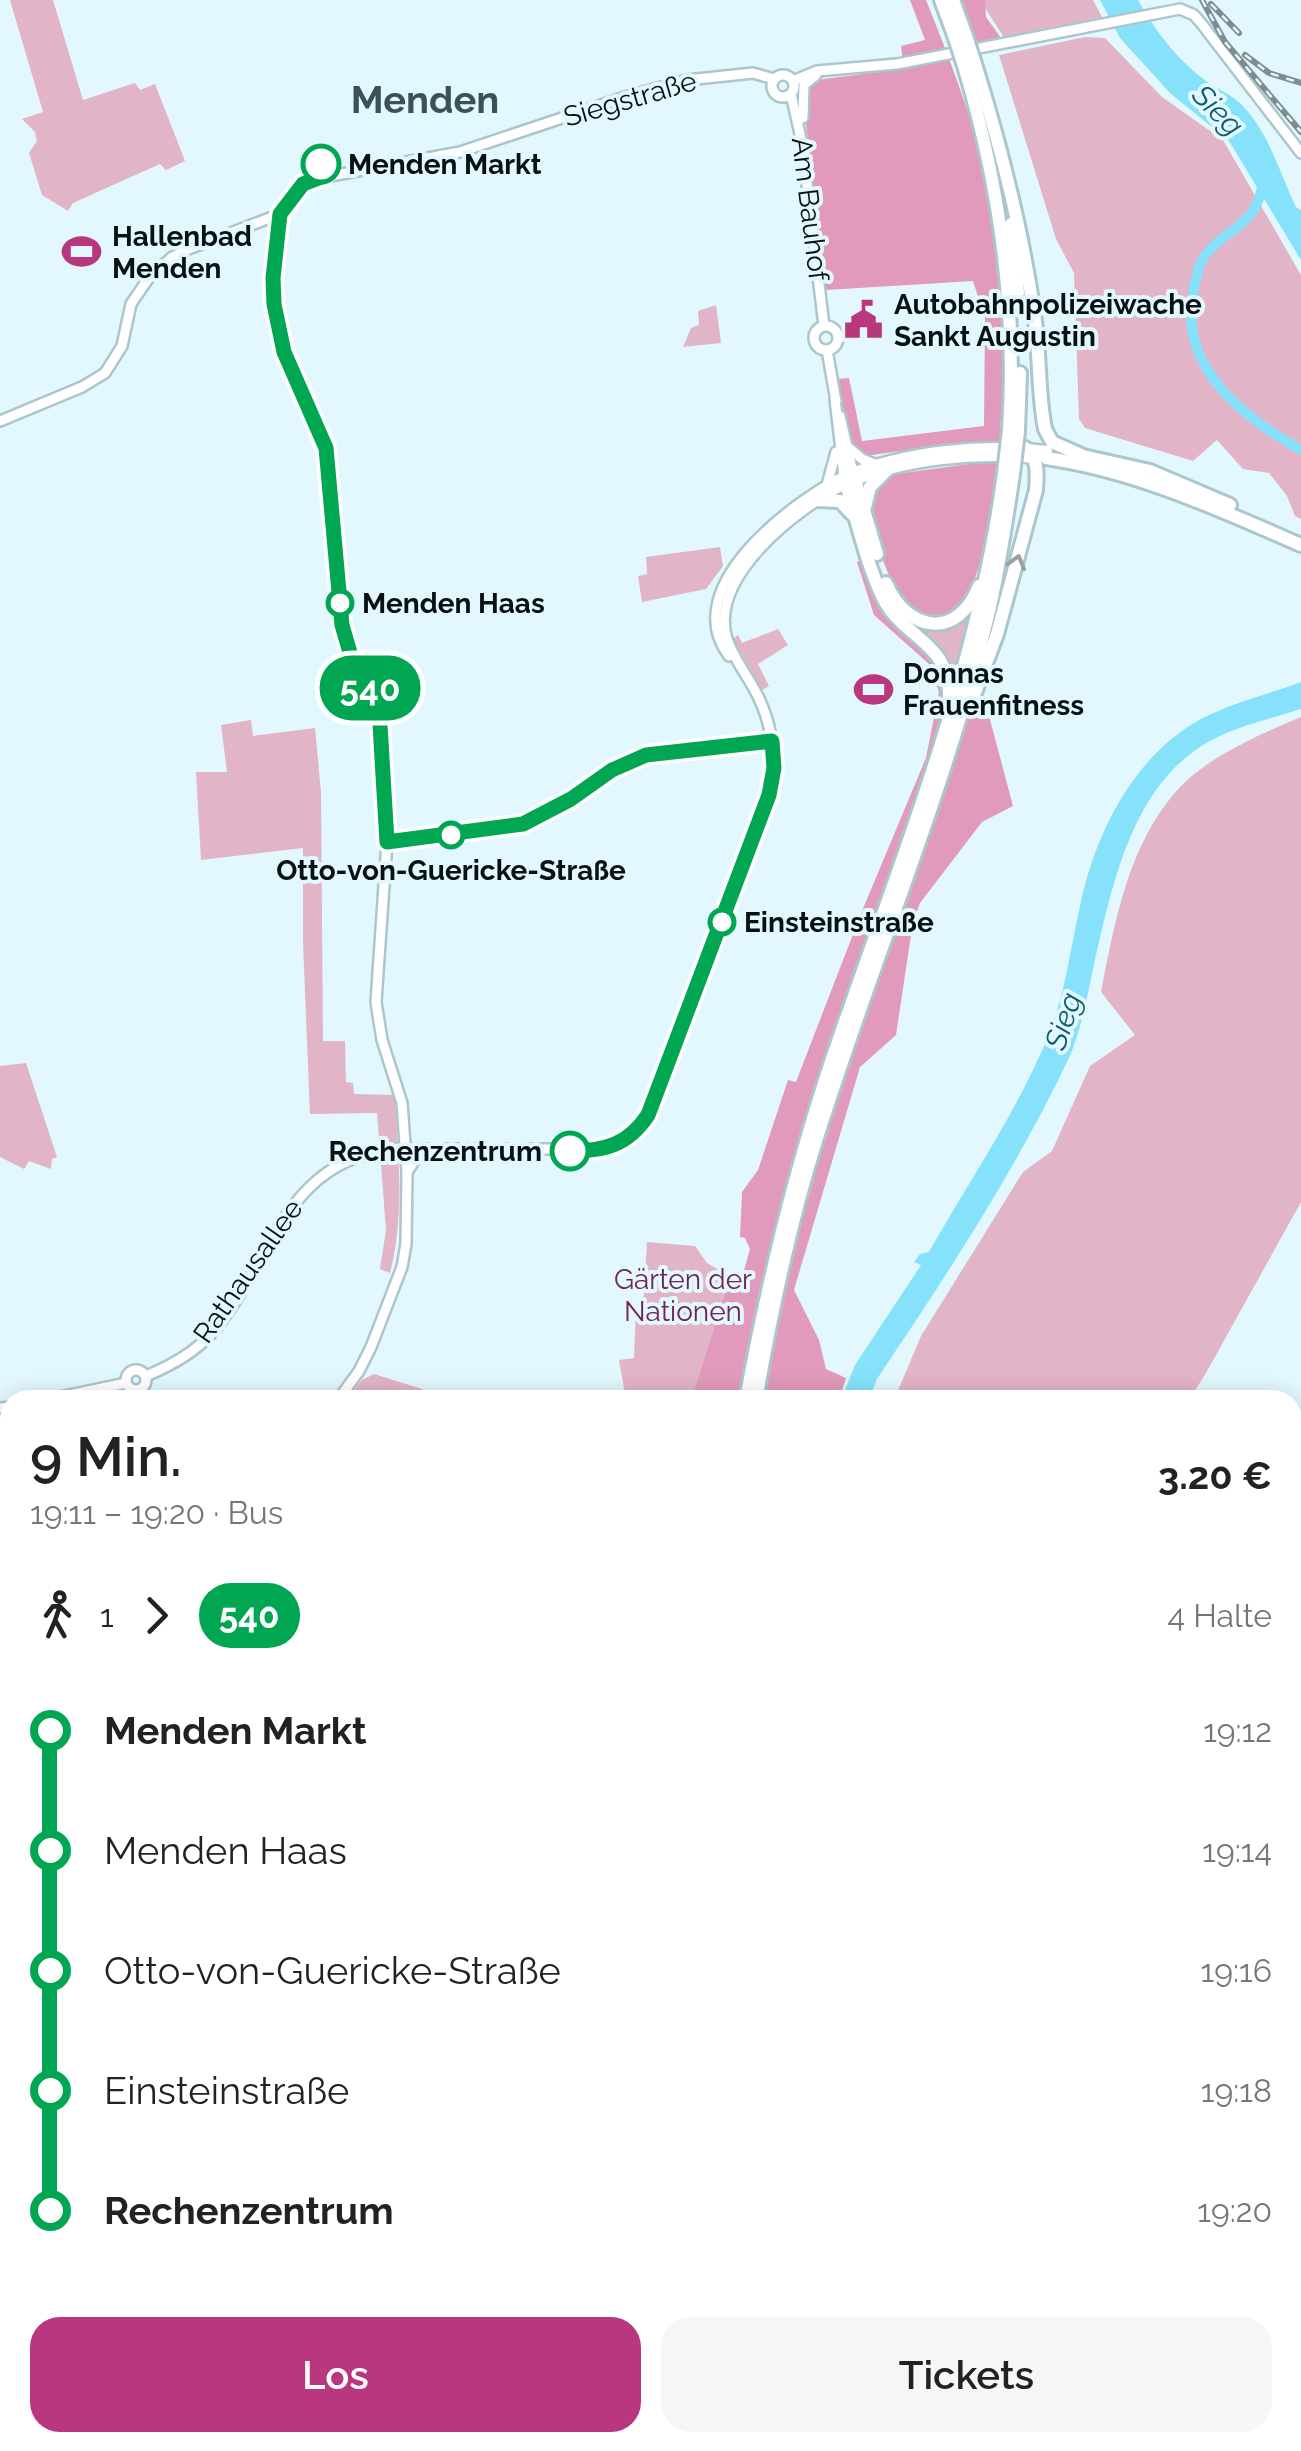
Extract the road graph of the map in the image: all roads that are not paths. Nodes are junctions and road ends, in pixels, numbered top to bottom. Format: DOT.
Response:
graph roads {
  1 [pos="940,0"];
  2 [pos="952,0"];
  3 [pos="1185,5"];
  4 [pos="960,37"];
  5 [pos="971,68"];
  6 [pos="828,70"];
  7 [pos="774,78"];
  8 [pos="793,81"];
  9 [pos="790,94"];
  10 [pos="987,102"];
  11 [pos="802,143"];
  12 [pos="1301,154"];
  13 [pos="280,214"];
  14 [pos="824,326"];
  15 [pos="827,350"];
  16 [pos="1044,420"];
  17 [pos="0,421"];
  18 [pos="1013,431"];
  19 [pos="842,442"];
  20 [pos="1034,453"];
  21 [pos="1078,459"];
  22 [pos="883,467"];
  23 [pos="1009,473"];
  24 [pos="849,478"];
  25 [pos="827,485"];
  26 [pos="1036,490"];
  27 [pos="816,500"];
  28 [pos="864,514"];
  29 [pos="1268,526"];
  30 [pos="861,534"];
  31 [pos="1301,536"];
  32 [pos="1301,545"];
  33 [pos="992,553"];
  34 [pos="738,665"];
  35 [pos="942,740"];
  36 [pos="941,777"];
  37 [pos="406,1148"];
  38 [pos="433,1148"];
  39 [pos="407,1172"];
  40 [pos="93,1390"];
  41 [pos="345,1390"];
  42 [pos="748,1390"];
  43 [pos="758,1390"];
  1 -- 4 [label="highway"];
  2 -- 4 [label="highway"];
  3 -- 6 [label="street"];
  3 -- 12 [label="street"];
  4 -- 5 [label="highway, bridge"];
  5 -- 10 [label="highway"];
  5 -- 18 [label="highway"];
  6 -- 8 [label="street"];
  6 -- 11 [label="street"];
  7 -- 8 [label="street"];
  7 -- 9 [label="street"];
  7 -- 13 [label="street, Siegstraße"];
  8 -- 9 [label="street"];
  9 -- 11 [label="street, Am Bauhof"];
  10 -- 16 [label="highway"];
  10 -- 18 [label="highway"];
  11 -- 14 [label="street, Am Bauhof"];
  13 -- 17 [label="street, Siegstraße"];
  13 -- 37 [label="street"];
  14 -- 15 [label="street"];
  14 -- 15 [label="street"];
  15 -- 19 [label="street"];
  16 -- 20 [label="highway"];
  16 -- 21 [label="highway"];
  18 -- 23 [label="highway, bridge"];
  19 -- 22 [label="street"];
  19 -- 24 [label="street"];
  19 -- 25 [label="street"];
  20 -- 21 [label="highway"];
  20 -- 22 [label="main road"];
  20 -- 26 [label="highway"];
  21 -- 26 [label="highway"];
  21 -- 29 [label="highway"];
  22 -- 24 [label="main road"];
  22 -- 28 [label="highway"];
  23 -- 33 [label="highway"];
  23 -- 36 [label="highway"];
  24 -- 25 [label="street"];
  24 -- 27 [label="street"];
  24 -- 28 [label="highway"];
  24 -- 30 [label="highway"];
  25 -- 34 [label="street"];
  36 -- 26 [label="highway, one-way"];
  27 -- 30 [label="highway"];
  27 -- 34 [label="street"];
  28 -- 33 [label="highway"];
  29 -- 31 [label="highway"];
  29 -- 32 [label="highway"];
  30 -- 35 [label="highway"];
  33 -- 35 [label="highway"];
  34 -- 38 [label="street"];
  35 -- 42 [label="highway"];
  36 -- 43 [label="highway"];
  37 -- 38 [label="street"];
  37 -- 39 [label="street"];
  37 -- 40 [label="street, Rathausallee"];
  38 -- 39 [label="street"];
  39 -- 41 [label="street"];
}
